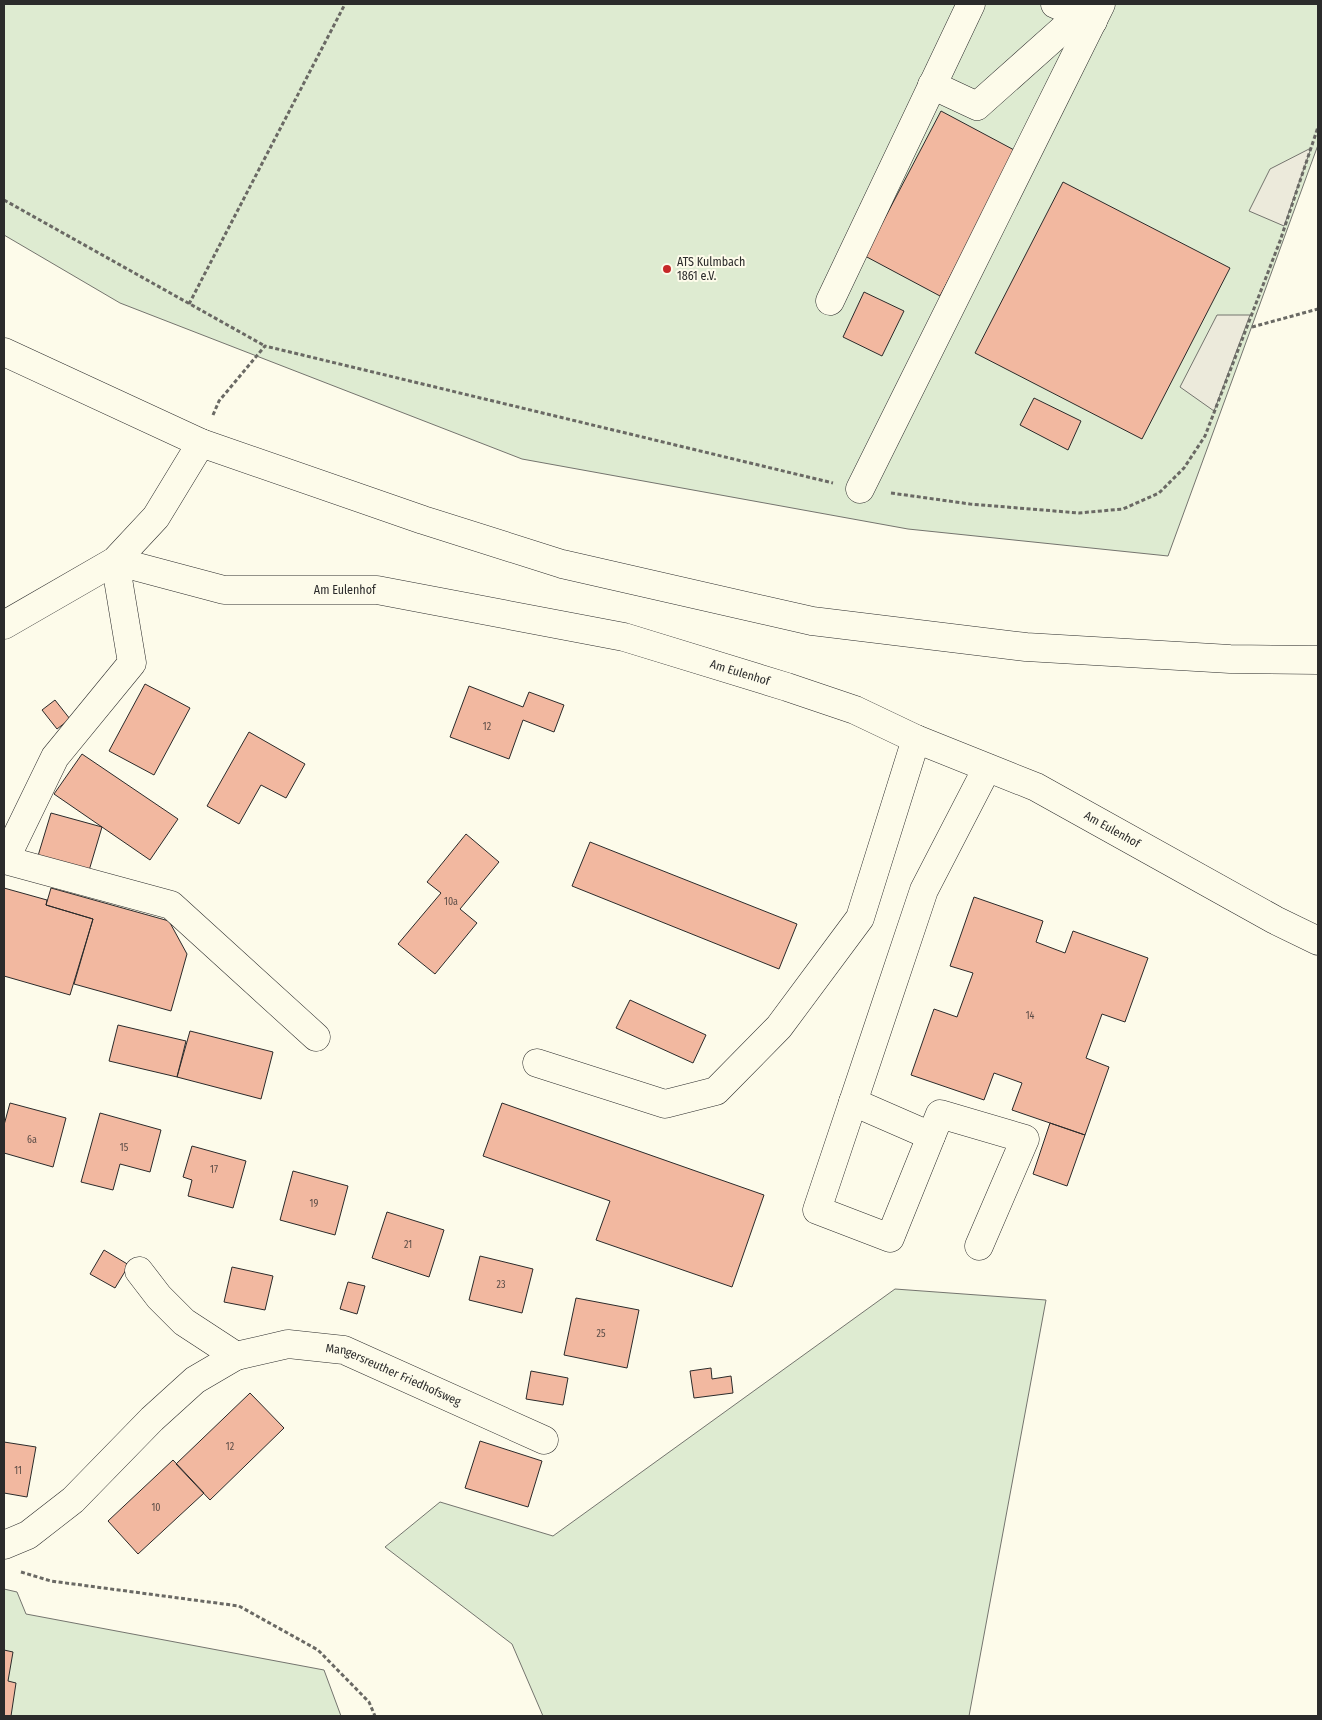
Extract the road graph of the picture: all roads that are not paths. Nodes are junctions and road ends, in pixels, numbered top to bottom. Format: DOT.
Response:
graph roads {
  1 [pos="971,4"];
  2 [pos="1055,4"];
  3 [pos="1091,13"];
  4 [pos="932,85"];
  5 [pos="830,301"];
  6 [pos="4,352"];
  7 [pos="201,443"];
  8 [pos="860,489"];
  9 [pos="116,560"];
  10 [pos="4,625"];
  11 [pos="1318,660"];
  12 [pos="916,739"];
  13 [pos="987,768"];
  14 [pos="1318,941"];
  15 [pos="316,1037"];
  16 [pos="537,1063"];
  17 [pos="853,1102"];
  18 [pos="931,1136"];
  19 [pos="979,1246"];
  20 [pos="139,1271"];
  21 [pos="236,1356"];
  22 [pos="544,1440"];
  23 [pos="4,1545"];
  1 -- 4 [label="street"];
  2 -- 3 [label="street"];
  3 -- 4 [label="street"];
  3 -- 8 [label="street"];
  4 -- 5 [label="street"];
  6 -- 7 [label="street"];
  7 -- 9 [label="street"];
  7 -- 11 [label="street"];
  9 -- 10 [label="street"];
  9 -- 12 [label="street, Am Eulenhof"];
  9 -- 15 [label="street"];
  12 -- 13 [label="street, Am Eulenhof"];
  12 -- 16 [label="street"];
  13 -- 14 [label="street, Am Eulenhof"];
  13 -- 17 [label="street"];
  17 -- 18 [label="street"];
  17 -- 18 [label="street"];
  18 -- 19 [label="street"];
  20 -- 21 [label="street"];
  21 -- 22 [label="street, Mangersreuther Friedhofsweg"];
  21 -- 23 [label="street, Mangersreuther Friedhofsweg"];
}
